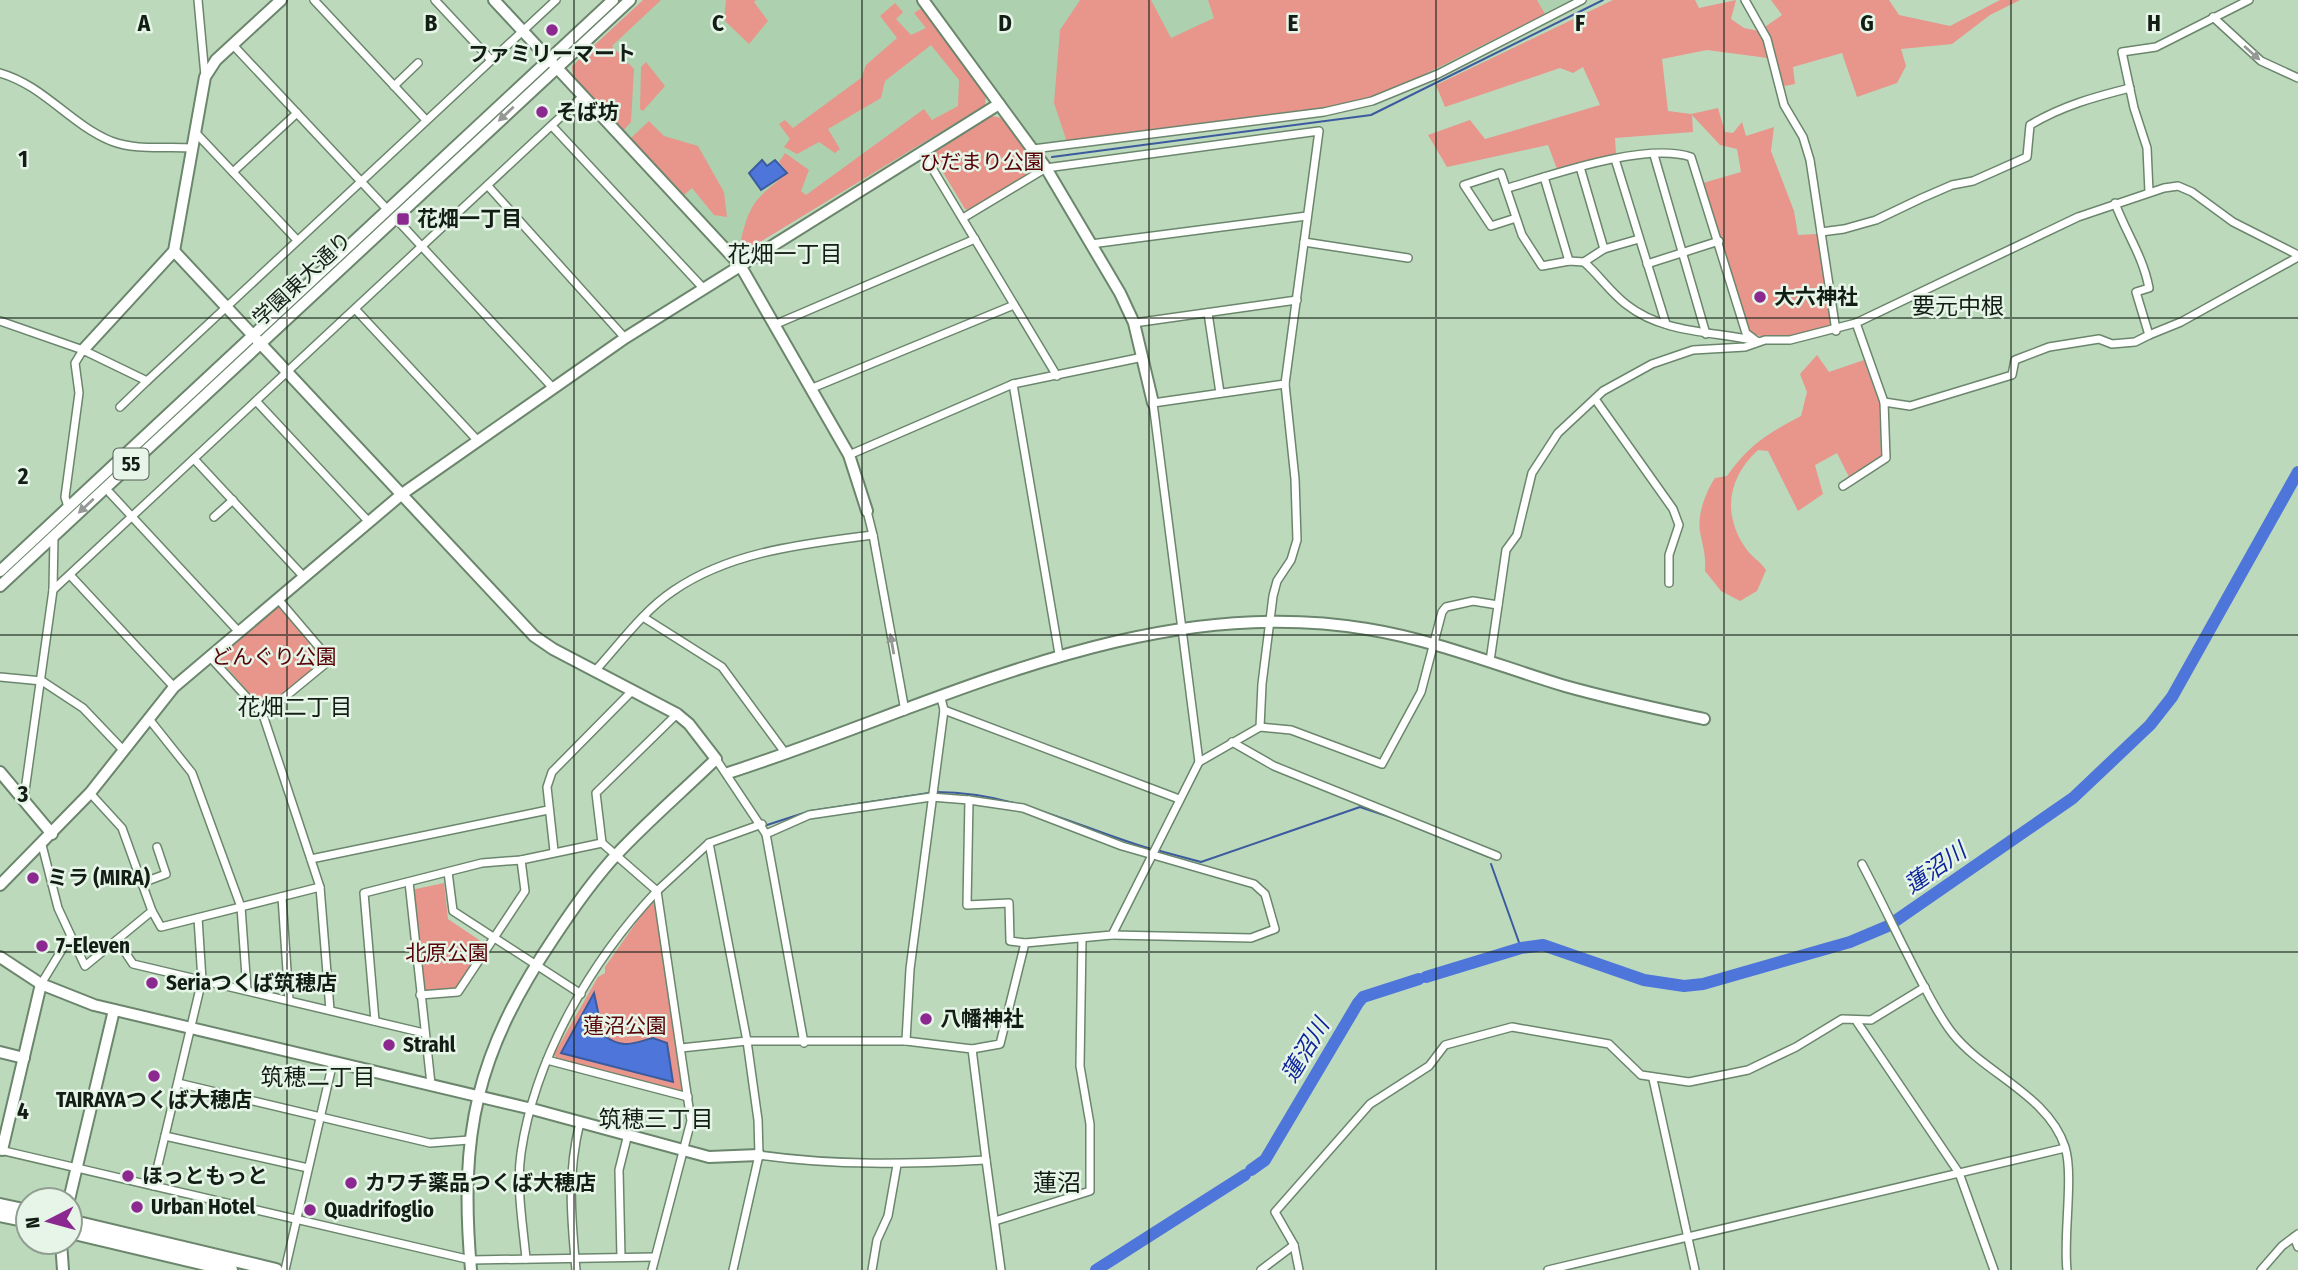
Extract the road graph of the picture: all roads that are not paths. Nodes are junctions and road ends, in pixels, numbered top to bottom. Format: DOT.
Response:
graph roads {
  1 [pos="198,0"];
  2 [pos="281,0"];
  3 [pos="314,0"];
  4 [pos="435,0"];
  5 [pos="494,0"];
  6 [pos="556,0"];
  7 [pos="613,0"];
  8 [pos="630,0"];
  9 [pos="923,0"];
  10 [pos="1582,0"];
  11 [pos="1745,0"];
  12 [pos="2249,0"];
  13 [pos="2213,17"];
  14 [pos="522,31"];
  15 [pos="233,45"];
  16 [pos="491,60"];
  17 [pos="418,64"];
  18 [pos="552,64"];
  19 [pos="0,73"];
  20 [pos="205,78"];
  21 [pos="2298,78"];
  22 [pos="394,86"];
  23 [pos="2130,88"];
  24 [pos="583,96"];
  25 [pos="999,104"];
  26 [pos="297,113"];
  27 [pos="426,120"];
  28 [pos="552,126"];
  29 [pos="195,132"];
  30 [pos="192,148"];
  31 [pos="1033,149"];
  32 [pos="923,153"];
  33 [pos="1654,155"];
  34 [pos="1615,159"];
  35 [pos="1046,167"];
  36 [pos="1580,167"];
  37 [pos="233,172"];
  38 [pos="1544,177"];
  39 [pos="361,181"];
  40 [pos="488,186"];
  41 [pos="1508,188"];
  42 [pos="2149,192"];
  43 [pos="2115,203"];
  44 [pos="384,206"];
  45 [pos="1307,216"];
  46 [pos="963,218"];
  47 [pos="1517,218"];
  48 [pos="400,223"];
  49 [pos="1821,232"];
  50 [pos="975,239"];
  51 [pos="1640,239"];
  52 [pos="297,240"];
  53 [pos="1719,241"];
  54 [pos="1304,242"];
  55 [pos="1091,244"];
  56 [pos="422,247"];
  57 [pos="1604,249"];
  58 [pos="174,251"];
  59 [pos="1683,252"];
  60 [pos="2298,256"];
  61 [pos="1408,258"];
  62 [pos="1569,261"];
  63 [pos="1584,262"];
  64 [pos="1647,264"];
  65 [pos="740,265"];
  66 [pos="704,289"];
  67 [pos="1297,300"];
  68 [pos="1014,304"];
  69 [pos="227,306"];
  70 [pos="356,310"];
  71 [pos="1208,313"];
  72 [pos="0,321"];
  73 [pos="1134,323"];
  74 [pos="1856,323"];
  75 [pos="1666,324"];
  76 [pos="774,325"];
  77 [pos="1836,331"];
  78 [pos="1706,334"];
  79 [pos="2149,335"];
  80 [pos="258,338"];
  81 [pos="625,338"];
  82 [pos="1758,341"];
  83 [pos="83,350"];
  84 [pos="1143,357"];
  85 [pos="288,372"];
  86 [pos="1057,376"];
  87 [pos="147,381"];
  88 [pos="1013,384"];
  89 [pos="1285,384"];
  90 [pos="553,388"];
  91 [pos="810,390"];
  92 [pos="1220,394"];
  93 [pos="1595,399"];
  94 [pos="256,401"];
  95 [pos="1884,402"];
  96 [pos="1153,403"];
  97 [pos="120,407"];
  98 [pos="478,441"];
  99 [pos="849,455"];
  100 [pos="194,459"];
  101 [pos="1843,486"];
  102 [pos="110,494"];
  103 [pos="402,494"];
  104 [pos="233,500"];
  105 [pos="68,507"];
  106 [pos="867,510"];
  107 [pos="132,517"];
  108 [pos="214,517"];
  109 [pos="369,522"];
  110 [pos="873,535"];
  111 [pos="54,536"];
  112 [pos="0,571"];
  113 [pos="69,575"];
  114 [pos="303,576"];
  115 [pos="1669,583"];
  116 [pos="0,586"];
  117 [pos="53,590"];
  118 [pos="278,599"];
  119 [pos="1498,605"];
  120 [pos="643,617"];
  121 [pos="1271,621"];
  122 [pos="1183,629"];
  123 [pos="239,632"];
  124 [pos="1434,643"];
  125 [pos="1059,654"];
  126 [pos="209,656"];
  127 [pos="1490,662"];
  128 [pos="594,672"];
  129 [pos="0,677"];
  130 [pos="42,681"];
  131 [pos="174,687"];
  132 [pos="632,691"];
  133 [pos="941,698"];
  134 [pos="944,710"];
  135 [pos="905,712"];
  136 [pos="677,714"];
  137 [pos="264,715"];
  138 [pos="149,719"];
  139 [pos="1704,719"];
  140 [pos="1261,727"];
  141 [pos="1232,742"];
  142 [pos="124,751"];
  143 [pos="786,754"];
  144 [pos="716,759"];
  145 [pos="1199,761"];
  146 [pos="0,772"];
  147 [pos="728,773"];
  148 [pos="90,793"];
  149 [pos="931,797"];
  150 [pos="24,798"];
  151 [pos="1179,799"];
  152 [pos="969,800"];
  153 [pos="548,810"];
  154 [pos="762,824"];
  155 [pos="52,834"];
  156 [pos="766,834"];
  157 [pos="602,843"];
  158 [pos="709,843"];
  159 [pos="42,845"];
  160 [pos="157,847"];
  161 [pos="554,851"];
  162 [pos="1153,854"];
  163 [pos="615,856"];
  164 [pos="1497,856"];
  165 [pos="310,859"];
  166 [pos="521,860"];
  167 [pos="1862,864"];
  168 [pos="448,872"];
  169 [pos="142,883"];
  170 [pos="409,883"];
  171 [pos="0,886"];
  172 [pos="320,887"];
  173 [pos="657,891"];
  174 [pos="282,897"];
  175 [pos="241,907"];
  176 [pos="152,911"];
  177 [pos="198,918"];
  178 [pos="1112,935"];
  179 [pos="493,937"];
  180 [pos="69,938"];
  181 [pos="1082,939"];
  182 [pos="117,940"];
  183 [pos="1025,943"];
  184 [pos="0,957"];
  185 [pos="535,965"];
  186 [pos="202,980"];
  187 [pos="41,984"];
  188 [pos="1925,987"];
  189 [pos="247,990"];
  190 [pos="581,994"];
  191 [pos="420,995"];
  192 [pos="289,1000"];
  193 [pos="114,1010"];
  194 [pos="330,1010"];
  195 [pos="374,1021"];
  196 [pos="1857,1022"];
  197 [pos="190,1028"];
  198 [pos="424,1032"];
  199 [pos="747,1041"];
  200 [pos="906,1041"];
  201 [pos="804,1044"];
  202 [pos="681,1048"];
  203 [pos="972,1049"];
  204 [pos="0,1052"];
  205 [pos="23,1058"];
  206 [pos="547,1060"];
  207 [pos="333,1062"];
  208 [pos="1653,1079"];
  209 [pos="178,1083"];
  210 [pos="430,1084"];
  211 [pos="478,1096"];
  212 [pos="688,1097"];
  213 [pos="532,1109"];
  214 [pos="320,1117"];
  215 [pos="580,1122"];
  216 [pos="628,1134"];
  217 [pos="165,1136"];
  218 [pos="469,1140"];
  219 [pos="2065,1148"];
  220 [pos="1,1150"];
  221 [pos="685,1151"];
  222 [pos="759,1155"];
  223 [pos="986,1160"];
  224 [pos="898,1165"];
  225 [pos="77,1168"];
  226 [pos="308,1168"];
  227 [pos="1959,1173"];
  228 [pos="72,1186"];
  229 [pos="153,1186"];
  230 [pos="296,1220"];
  231 [pos="995,1221"];
  232 [pos="84,1224"];
  233 [pos="84,1235"];
  234 [pos="2296,1235"];
  235 [pos="1688,1237"];
  236 [pos="1294,1245"];
  237 [pos="2298,1247"];
  238 [pos="621,1257"];
  239 [pos="655,1257"];
  240 [pos="575,1258"];
  241 [pos="526,1259"];
  242 [pos="471,1265"];
  243 [pos="231,1270"];
  244 [pos="276,1270"];
  245 [pos="285,1270"];
  246 [pos="576,1270"];
  247 [pos="652,1270"];
  248 [pos="733,1270"];
  249 [pos="872,1270"];
  250 [pos="1001,1270"];
  251 [pos="1261,1270"];
  252 [pos="1299,1270"];
  253 [pos="1548,1270"];
  254 [pos="1695,1270"];
  255 [pos="1994,1270"];
  256 [pos="2067,1270"];
  257 [pos="2261,1270"];
  1 -- 20 [label="street"];
  2 -- 15 [label="street"];
  3 -- 22 [label="street"];
  4 -- 16 [label="street"];
  5 -- 14 [label="street"];
  6 -- 14 [label="street"];
  7 -- 18 [label="street, 学園東大通り / 55"];
  8 -- 18 [label="street, 学園東大通り / 55"];
  9 -- 25 [label="street"];
  10 -- 31 [label="street"];
  11 -- 49 [label="street"];
  12 -- 13 [label="street"];
  13 -- 21 [label="street, one-way"];
  13 -- 23 [label="street"];
  14 -- 16 [label="street"];
  14 -- 18 [label="street"];
  15 -- 20 [label="street"];
  15 -- 26 [label="street"];
  16 -- 27 [label="street"];
  17 -- 22 [label="street"];
  18 -- 24 [label="street"];
  18 -- 80 [label="street, 学園東大通り / 55"];
  19 -- 30 [label="street"];
  20 -- 29 [label="street"];
  22 -- 27 [label="street"];
  23 -- 42 [label="street"];
  23 -- 49 [label="street"];
  24 -- 28 [label="street"];
  24 -- 65 [label="street"];
  25 -- 31 [label="street"];
  25 -- 32 [label="street"];
  26 -- 37 [label="street"];
  26 -- 39 [label="street"];
  27 -- 39 [label="street"];
  28 -- 40 [label="street"];
  28 -- 66 [label="street"];
  29 -- 30 [label="street"];
  29 -- 37 [label="street"];
  30 -- 58 [label="street"];
  31 -- 35 [label="street"];
  32 -- 46 [label="street"];
  32 -- 65 [label="street"];
  33 -- 34 [label="street"];
  33 -- 53 [label="street"];
  33 -- 59 [label="street"];
  34 -- 36 [label="street"];
  34 -- 51 [label="street"];
  35 -- 45 [label="street"];
  35 -- 46 [label="street"];
  35 -- 55 [label="street"];
  36 -- 38 [label="street"];
  36 -- 57 [label="street"];
  37 -- 52 [label="street"];
  38 -- 41 [label="street"];
  38 -- 62 [label="street"];
  39 -- 44 [label="street"];
  39 -- 52 [label="street"];
  40 -- 56 [label="street"];
  40 -- 81 [label="street"];
  41 -- 47 [label="street"];
  41 -- 47 [label="street"];
  42 -- 43 [label="street"];
  42 -- 60 [label="street"];
  43 -- 74 [label="street"];
  43 -- 79 [label="street"];
  45 -- 54 [label="street"];
  45 -- 55 [label="street"];
  46 -- 50 [label="street"];
  47 -- 62 [label="street"];
  48 -- 56 [label="street"];
  49 -- 77 [label="street"];
  50 -- 68 [label="street"];
  50 -- 76 [label="street"];
  51 -- 57 [label="street"];
  51 -- 64 [label="street"];
  52 -- 69 [label="street"];
  53 -- 59 [label="street"];
  53 -- 82 [label="street"];
  54 -- 61 [label="street"];
  54 -- 67 [label="street"];
  55 -- 73 [label="street"];
  56 -- 70 [label="street"];
  56 -- 90 [label="street"];
  57 -- 63 [label="street"];
  58 -- 69 [label="street"];
  58 -- 83 [label="street"];
  59 -- 64 [label="street"];
  59 -- 78 [label="street"];
  60 -- 79 [label="street"];
  62 -- 63 [label="street"];
  63 -- 75 [label="street"];
  64 -- 75 [label="street"];
  65 -- 66 [label="street"];
  65 -- 76 [label="street"];
  66 -- 81 [label="street"];
  67 -- 71 [label="street"];
  67 -- 89 [label="street"];
  68 -- 86 [label="street"];
  68 -- 91 [label="street"];
  69 -- 80 [label="street"];
  69 -- 87 [label="street"];
  70 -- 85 [label="street"];
  70 -- 98 [label="street"];
  71 -- 73 [label="street"];
  71 -- 92 [label="street"];
  72 -- 83 [label="street"];
  73 -- 84 [label="street"];
  74 -- 77 [label="street"];
  74 -- 95 [label="street"];
  75 -- 78 [label="street"];
  76 -- 91 [label="street"];
  77 -- 82 [label="street"];
  78 -- 82 [label="street"];
  79 -- 95 [label="street"];
  80 -- 85 [label="street"];
  80 -- 105 [label="street, 学園東大通り / 55"];
  80 -- 111 [label="street, 学園東大通り / 55, one-way"];
  81 -- 90 [label="street"];
  82 -- 93 [label="street"];
  83 -- 87 [label="street"];
  83 -- 105 [label="street"];
  84 -- 86 [label="street"];
  84 -- 96 [label="street"];
  85 -- 94 [label="street"];
  85 -- 103 [label="street"];
  86 -- 88 [label="street"];
  87 -- 97 [label="street"];
  88 -- 99 [label="street"];
  88 -- 125 [label="street"];
  89 -- 92 [label="street"];
  89 -- 121 [label="street"];
  90 -- 98 [label="street"];
  91 -- 99 [label="street"];
  92 -- 96 [label="street"];
  93 -- 115 [label="street"];
  93 -- 119 [label="street"];
  94 -- 100 [label="street"];
  94 -- 109 [label="street"];
  95 -- 101 [label="street"];
  96 -- 122 [label="street"];
  98 -- 103 [label="street"];
  99 -- 106 [label="street"];
  100 -- 104 [label="street"];
  100 -- 107 [label="street"];
  102 -- 107 [label="street"];
  103 -- 109 [label="street"];
  103 -- 128 [label="street"];
  104 -- 108 [label="street"];
  104 -- 114 [label="street"];
  105 -- 112 [label="street, 学園東大通り / 55"];
  106 -- 110 [label="street"];
  107 -- 113 [label="street"];
  107 -- 123 [label="street"];
  109 -- 114 [label="street"];
  110 -- 120 [label="street"];
  135 -- 110 [label="street, one-way"];
  111 -- 116 [label="street, 学園東大通り / 55"];
  111 -- 117 [label="street"];
  113 -- 117 [label="street"];
  113 -- 131 [label="street"];
  114 -- 118 [label="street"];
  117 -- 130 [label="street"];
  118 -- 123 [label="street"];
  118 -- 137 [label="street"];
  119 -- 124 [label="street"];
  119 -- 127 [label="street"];
  120 -- 128 [label="street"];
  120 -- 143 [label="street"];
  121 -- 122 [label="street"];
  121 -- 124 [label="street"];
  121 -- 140 [label="street"];
  122 -- 125 [label="street"];
  122 -- 145 [label="street"];
  123 -- 126 [label="street"];
  124 -- 127 [label="street"];
  124 -- 140 [label="street"];
  125 -- 133 [label="street"];
  126 -- 131 [label="street"];
  126 -- 137 [label="street"];
  127 -- 139 [label="street"];
  128 -- 132 [label="street"];
  129 -- 130 [label="street"];
  130 -- 142 [label="street"];
  130 -- 150 [label="street"];
  131 -- 138 [label="street"];
  132 -- 136 [label="street"];
  132 -- 153 [label="street"];
  133 -- 134 [label="street"];
  133 -- 135 [label="street"];
  134 -- 149 [label="street"];
  134 -- 151 [label="street"];
  135 -- 143 [label="street"];
  136 -- 144 [label="street"];
  136 -- 157 [label="street"];
  137 -- 165 [label="street"];
  138 -- 142 [label="street"];
  138 -- 175 [label="street"];
  140 -- 141 [label="street"];
  141 -- 145 [label="street"];
  141 -- 164 [label="street"];
  142 -- 148 [label="street"];
  143 -- 147 [label="street"];
  144 -- 147 [label="street"];
  144 -- 163 [label="street"];
  145 -- 151 [label="street"];
  146 -- 150 [label="street"];
  147 -- 154 [label="street"];
  148 -- 155 [label="street"];
  148 -- 169 [label="street"];
  149 -- 152 [label="street"];
  149 -- 156 [label="street"];
  149 -- 200 [label="street"];
  150 -- 155 [label="street"];
  151 -- 162 [label="street"];
  152 -- 162 [label="street"];
  152 -- 183 [label="street"];
  153 -- 161 [label="street"];
  153 -- 165 [label="street"];
  154 -- 156 [label="street"];
  154 -- 158 [label="street"];
  155 -- 159 [label="street"];
  156 -- 201 [label="street"];
  157 -- 161 [label="street"];
  157 -- 163 [label="street"];
  158 -- 173 [label="street"];
  158 -- 199 [label="street"];
  159 -- 171 [label="street"];
  159 -- 180 [label="street"];
  160 -- 169 [label="street"];
  161 -- 166 [label="street"];
  162 -- 178 [label="street"];
  162 -- 178 [label="street"];
  163 -- 173 [label="street"];
  163 -- 185 [label="street"];
  165 -- 172 [label="street"];
  166 -- 168 [label="street"];
  166 -- 179 [label="street"];
  167 -- 188 [label="street"];
  168 -- 170 [label="street"];
  168 -- 179 [label="street"];
  169 -- 176 [label="street"];
  170 -- 191 [label="street"];
  170 -- 195 [label="street"];
  172 -- 174 [label="street"];
  172 -- 194 [label="street"];
  173 -- 190 [label="street"];
  173 -- 202 [label="street"];
  174 -- 175 [label="street"];
  174 -- 192 [label="street"];
  175 -- 177 [label="street"];
  175 -- 189 [label="street"];
  176 -- 177 [label="street"];
  176 -- 182 [label="street"];
  177 -- 186 [label="street"];
  178 -- 181 [label="street"];
  179 -- 185 [label="street"];
  179 -- 191 [label="street"];
  180 -- 182 [label="street"];
  180 -- 187 [label="street"];
  181 -- 183 [label="street"];
  181 -- 231 [label="street"];
  182 -- 186 [label="street"];
  183 -- 203 [label="street"];
  184 -- 187 [label="street"];
  185 -- 190 [label="street"];
  185 -- 211 [label="street"];
  186 -- 189 [label="street"];
  186 -- 197 [label="street"];
  187 -- 193 [label="street"];
  187 -- 205 [label="street"];
  188 -- 196 [label="street"];
  188 -- 219 [label="street"];
  189 -- 192 [label="street"];
  190 -- 206 [label="street"];
  191 -- 198 [label="street"];
  192 -- 194 [label="street"];
  193 -- 197 [label="street"];
  193 -- 225 [label="street"];
  194 -- 195 [label="street"];
  195 -- 198 [label="street"];
  196 -- 208 [label="street"];
  196 -- 227 [label="street"];
  197 -- 207 [label="street"];
  197 -- 209 [label="street"];
  198 -- 210 [label="street"];
  199 -- 201 [label="street"];
  199 -- 202 [label="street"];
  199 -- 222 [label="street"];
  200 -- 201 [label="street"];
  200 -- 203 [label="street"];
  202 -- 212 [label="street"];
  203 -- 223 [label="street"];
  204 -- 205 [label="street"];
  205 -- 220 [label="street"];
  206 -- 212 [label="street"];
  206 -- 213 [label="street"];
  207 -- 210 [label="street"];
  207 -- 214 [label="street"];
  208 -- 235 [label="street"];
  208 -- 236 [label="street"];
  209 -- 214 [label="street"];
  209 -- 217 [label="street"];
  210 -- 211 [label="street"];
  211 -- 213 [label="street"];
  211 -- 218 [label="street"];
  212 -- 221 [label="street"];
  213 -- 215 [label="street"];
  213 -- 241 [label="street"];
  214 -- 218 [label="street"];
  214 -- 226 [label="street"];
  215 -- 216 [label="street"];
  215 -- 240 [label="street"];
  216 -- 221 [label="street"];
  216 -- 238 [label="street"];
  217 -- 226 [label="street"];
  217 -- 229 [label="street"];
  218 -- 242 [label="street"];
  219 -- 227 [label="street"];
  219 -- 256 [label="street"];
  220 -- 225 [label="street"];
  221 -- 222 [label="street"];
  221 -- 239 [label="street"];
  222 -- 224 [label="street"];
  222 -- 248 [label="street"];
  223 -- 224 [label="street"];
  223 -- 231 [label="street"];
  224 -- 249 [label="street"];
  225 -- 228 [label="street"];
  225 -- 229 [label="street"];
  226 -- 230 [label="street"];
  227 -- 235 [label="street"];
  227 -- 255 [label="street"];
  229 -- 230 [label="street"];
  230 -- 242 [label="street"];
  230 -- 245 [label="street"];
  231 -- 250 [label="street"];
  232 -- 244 [label="highway"];
  233 -- 243 [label="highway"];
  234 -- 237 [label="street"];
  234 -- 257 [label="street"];
  235 -- 253 [label="street"];
  235 -- 254 [label="street"];
  236 -- 251 [label="street"];
  236 -- 252 [label="street"];
  238 -- 239 [label="street"];
  238 -- 240 [label="street"];
  239 -- 247 [label="street"];
  240 -- 241 [label="street"];
  240 -- 246 [label="street"];
  241 -- 242 [label="street"];
}
